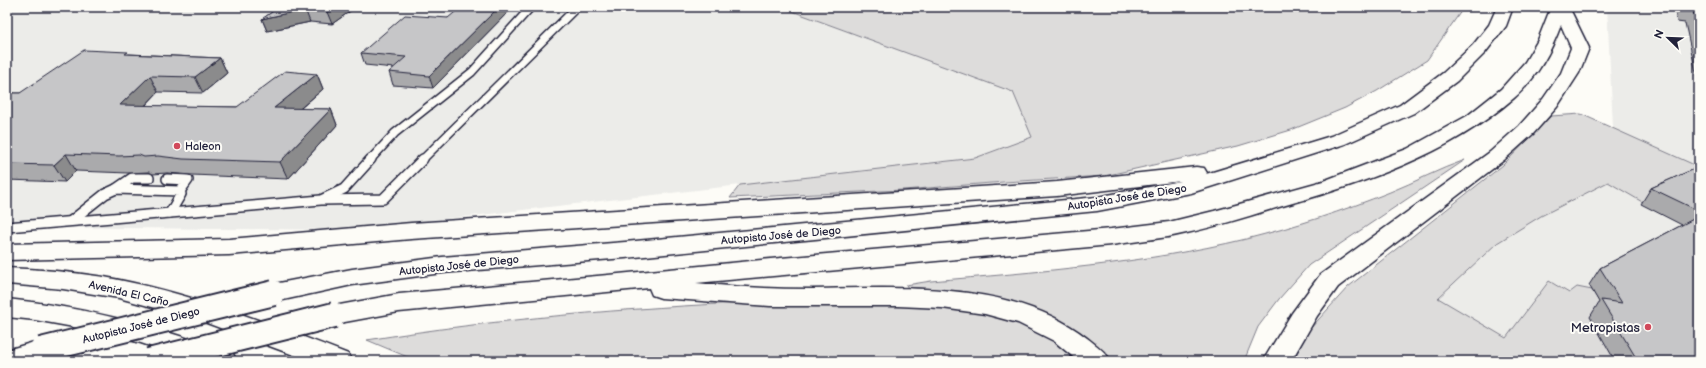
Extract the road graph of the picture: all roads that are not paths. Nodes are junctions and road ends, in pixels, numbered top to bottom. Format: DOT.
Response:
graph roads {
  1 [pos="531,7"];
  2 [pos="577,7"];
  3 [pos="1505,7"];
  4 [pos="1560,7"];
  5 [pos="1247,168"];
  6 [pos="149,178"];
  7 [pos="166,179"];
  8 [pos="116,188"];
  9 [pos="180,191"];
  10 [pos="321,200"];
  11 [pos="170,213"];
  12 [pos="71,221"];
  13 [pos="7,227"];
  14 [pos="7,252"];
  15 [pos="7,276"];
  16 [pos="608,284"];
  17 [pos="7,308"];
  18 [pos="7,360"];
  19 [pos="149,361"];
  20 [pos="223,361"];
  21 [pos="338,361"];
  22 [pos="1098,361"];
  23 [pos="1277,361"];
  1 -- 10 [label="lane"];
  2 -- 10 [label="lane"];
  3 -- 5 [label="highway, Autopista José de Diego"];
  4 -- 16 [label="highway"];
  4 -- 23 [label="highway"];
  5 -- 14 [label="highway"];
  5 -- 18 [label="highway, Autopista José de Diego, bridge"];
  6 -- 8 [label="lane"];
  7 -- 9 [label="lane"];
  8 -- 9 [label="lane"];
  8 -- 12 [label="lane"];
  9 -- 11 [label="lane"];
  10 -- 11 [label="lane"];
  11 -- 12 [label="lane"];
  12 -- 13 [label="lane"];
  15 -- 21 [label="highway, Avenida El Caño"];
  16 -- 19 [label="highway, bridge"];
  16 -- 22 [label="highway"];
  17 -- 20 [label="highway"];
}
